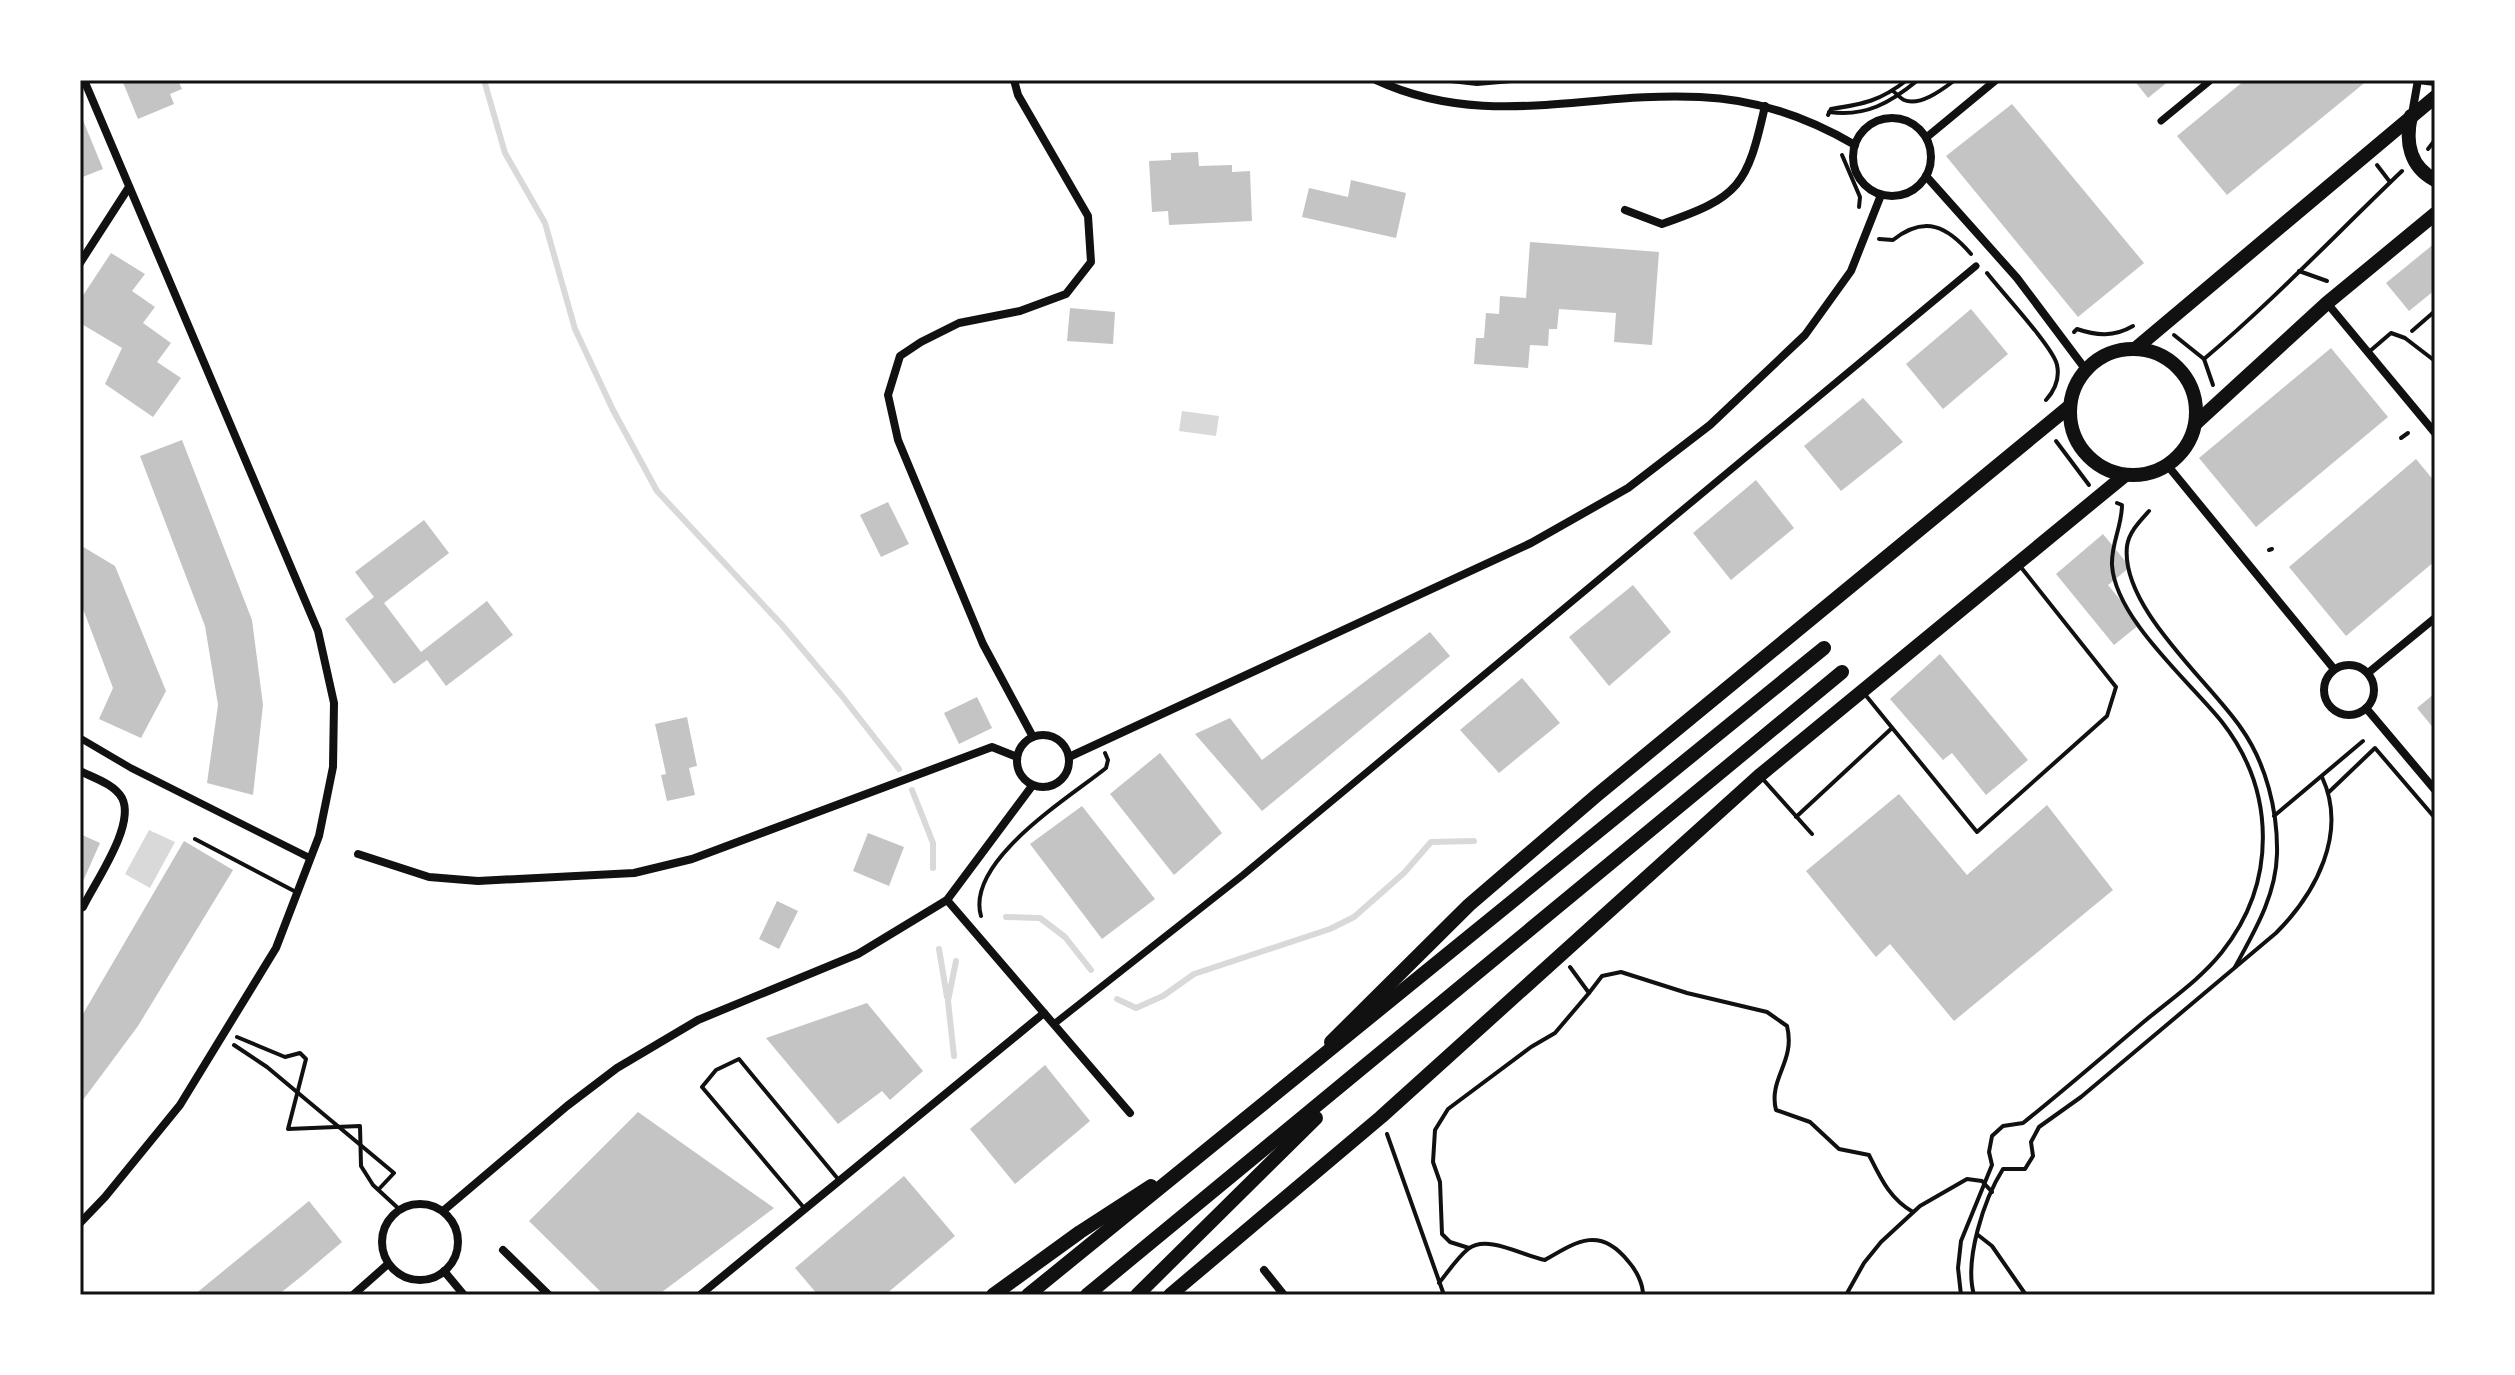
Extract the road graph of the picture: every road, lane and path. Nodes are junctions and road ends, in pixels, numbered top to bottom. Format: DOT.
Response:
graph roads {
  1 [pos="84,80"];
  2 [pos="1014,80"];
  3 [pos="1376,80"];
  4 [pos="1442,80"];
  5 [pos="1523,80"];
  6 [pos="1907,80"];
  7 [pos="1918,80"];
  8 [pos="1955,80"];
  9 [pos="1996,80"];
  10 [pos="2211,80"];
  11 [pos="2418,80"];
  12 [pos="2435,82"];
  13 [pos="1893,91"];
  14 [pos="1898,95"];
  15 [pos="2435,97"];
  16 [pos="1765,106"];
  17 [pos="1829,113"];
  18 [pos="2411,116"];
  19 [pos="2161,121"];
  20 [pos="1818,124"];
  21 [pos="1927,137"];
  22 [pos="2435,140"];
  23 [pos="1855,145"];
  24 [pos="2428,149"];
  25 [pos="1842,155"];
  26 [pos="2371,157"];
  27 [pos="2407,166"];
  28 [pos="1926,176"];
  29 [pos="2435,180"];
  30 [pos="2390,182"];
  31 [pos="129,187"];
  32 [pos="1881,195"];
  33 [pos="1625,210"];
  34 [pos="2435,214"];
  35 [pos="1867,234"];
  36 [pos="80,263"];
  37 [pos="1976,266"];
  38 [pos="2299,271"];
  39 [pos="2337,285"];
  40 [pos="2327,303"];
  41 [pos="2435,311"];
  42 [pos="2170,332"];
  43 [pos="2405,338"];
  44 [pos="2135,349"];
  45 [pos="2368,353"];
  46 [pos="2204,359"];
  47 [pos="2435,361"];
  48 [pos="2086,370"];
  49 [pos="2213,385"];
  50 [pos="2070,406"];
  51 [pos="2196,423"];
  52 [pos="2046,426"];
  53 [pos="2408,433"];
  54 [pos="2435,433"];
  55 [pos="2401,438"];
  56 [pos="2168,466"];
  57 [pos="2124,476"];
  58 [pos="2098,497"];
  59 [pos="2149,511"];
  60 [pos="2017,562"];
  61 [pos="2435,618"];
  62 [pos="1824,648"];
  63 [pos="2334,669"];
  64 [pos="1842,672"];
  65 [pos="2368,673"];
  66 [pos="1861,691"];
  67 [pos="2366,708"];
  68 [pos="1892,728"];
  69 [pos="1033,737"];
  70 [pos="80,738"];
  71 [pos="2363,741"];
  72 [pos="1098,742"];
  73 [pos="1017,757"];
  74 [pos="1069,757"];
  75 [pos="80,771"];
  76 [pos="1759,776"];
  77 [pos="2322,777"];
  78 [pos="1032,786"];
  79 [pos="2435,790"];
  80 [pos="2329,792"];
  81 [pos="2274,816"];
  82 [pos="1796,817"];
  83 [pos="2435,818"];
  84 [pos="1812,834"];
  85 [pos="195,839"];
  86 [pos="358,854"];
  87 [pos="310,858"];
  88 [pos="297,893"];
  89 [pos="947,900"];
  90 [pos="83,907"];
  91 [pos="984,927"];
  92 [pos="1563,955"];
  93 [pos="2234,970"];
  94 [pos="1589,993"];
  95 [pos="1044,1013"];
  96 [pos="1054,1024"];
  97 [pos="223,1034"];
  98 [pos="1381,1053"];
  99 [pos="1293,1080"];
  100 [pos="1130,1113"];
  101 [pos="1381,1117"];
  102 [pos="1208,1149"];
  103 [pos="839,1181"];
  104 [pos="1984,1183"];
  105 [pos="379,1190"];
  106 [pos="1992,1192"];
  107 [pos="399,1209"];
  108 [pos="805,1209"];
  109 [pos="443,1211"];
  110 [pos="1913,1212"];
  111 [pos="80,1223"];
  112 [pos="1978,1235"];
  113 [pos="1469,1248"];
  114 [pos="503,1250"];
  115 [pos="388,1264"];
  116 [pos="1264,1270"];
  117 [pos="444,1271"];
  118 [pos="1439,1283"];
  119 [pos="353,1295"];
  120 [pos="464,1295"];
  121 [pos="549,1295"];
  122 [pos="700,1295"];
  123 [pos="993,1295"];
  124 [pos="1028,1295"];
  125 [pos="1087,1295"];
  126 [pos="1137,1295"];
  127 [pos="1170,1295"];
  128 [pos="1284,1295"];
  129 [pos="1444,1295"];
  130 [pos="1643,1295"];
  131 [pos="1846,1295"];
  132 [pos="1961,1295"];
  133 [pos="1974,1295"];
  134 [pos="2026,1295"];
  1 -- 31 [label="street"];
  2 -- 69 [label="street"];
  3 -- 16 [label="street"];
  4 -- 5 [label="path"];
  6 -- 13 [label="path"];
  7 -- 14 [label="path"];
  8 -- 14 [label="path"];
  9 -- 21 [label="street"];
  10 -- 19 [label="street"];
  11 -- 12 [label="street"];
  11 -- 18 [label="street"];
  13 -- 14 [label="path"];
  13 -- 17 [label="path"];
  14 -- 17 [label="path"];
  15 -- 18 [label="main road"];
  16 -- 20 [label="street"];
  16 -- 33 [label="street"];
  17 -- 20 [label="path"];
  17 -- 20 [label="path"];
  18 -- 29 [label="main road"];
  18 -- 44 [label="main road"];
  20 -- 23 [label="street"];
  21 -- 23 [label="street"];
  21 -- 28 [label="street"];
  22 -- 24 [label="path"];
  23 -- 32 [label="street"];
  25 -- 35 [label="path"];
  26 -- 30 [label="path"];
  27 -- 30 [label="path"];
  28 -- 32 [label="street"];
  28 -- 48 [label="street"];
  30 -- 38 [label="path"];
  31 -- 36 [label="street"];
  31 -- 87 [label="street"];
  32 -- 35 [label="street"];
  34 -- 40 [label="main road"];
  35 -- 52 [label="path"];
  35 -- 72 [label="street"];
  37 -- 96 [label="street"];
  38 -- 39 [label="path"];
  38 -- 46 [label="path"];
  40 -- 45 [label="street"];
  40 -- 51 [label="main road"];
  41 -- 43 [label="path"];
  42 -- 46 [label="path"];
  43 -- 45 [label="lane"];
  43 -- 47 [label="lane"];
  44 -- 48 [label="main road"];
  44 -- 51 [label="main road"];
  45 -- 54 [label="street"];
  46 -- 49 [label="path"];
  48 -- 50 [label="main road"];
  50 -- 52 [label="main road"];
  50 -- 57 [label="main road"];
  51 -- 56 [label="main road"];
  52 -- 58 [label="path"];
  52 -- 99 [label="main road"];
  53 -- 55 [label="path"];
  56 -- 57 [label="main road"];
  56 -- 63 [label="street"];
  57 -- 58 [label="main road"];
  58 -- 60 [label="main road"];
  58 -- 104 [label="path"];
  59 -- 81 [label="path"];
  60 -- 66 [label="main road"];
  60 -- 68 [label="lane"];
  61 -- 65 [label="street"];
  62 -- 99 [label="main road"];
  63 -- 65 [label="street"];
  63 -- 67 [label="street"];
  64 -- 98 [label="main road"];
  65 -- 67 [label="street"];
  66 -- 68 [label="lane"];
  66 -- 76 [label="main road"];
  67 -- 79 [label="street"];
  68 -- 82 [label="lane"];
  69 -- 73 [label="street"];
  69 -- 74 [label="street"];
  70 -- 87 [label="street"];
  71 -- 77 [label="path"];
  72 -- 74 [label="street"];
  72 -- 91 [label="path"];
  73 -- 78 [label="street"];
  73 -- 86 [label="street"];
  74 -- 78 [label="street"];
  75 -- 90 [label="street"];
  76 -- 82 [label="lane"];
  76 -- 92 [label="main road"];
  77 -- 80 [label="path"];
  77 -- 81 [label="path"];
  78 -- 89 [label="street"];
  80 -- 83 [label="path"];
  80 -- 93 [label="path"];
  81 -- 93 [label="path"];
  82 -- 84 [label="lane"];
  85 -- 88 [label="lane"];
  87 -- 88 [label="street"];
  88 -- 97 [label="street"];
  89 -- 95 [label="street"];
  89 -- 109 [label="street"];
  92 -- 94 [label="path"];
  92 -- 101 [label="main road"];
  93 -- 106 [label="path"];
  94 -- 110 [label="path"];
  94 -- 113 [label="path"];
  95 -- 96 [label="street"];
  95 -- 103 [label="street"];
  96 -- 100 [label="street"];
  97 -- 105 [label="path"];
  97 -- 105 [label="path"];
  97 -- 111 [label="street"];
  98 -- 125 [label="main road"];
  98 -- 126 [label="main road"];
  99 -- 102 [label="main road"];
  101 -- 118 [label="path"];
  101 -- 127 [label="main road"];
  102 -- 123 [label="main road"];
  102 -- 124 [label="main road"];
  103 -- 108 [label="street"];
  103 -- 108 [label="lane"];
  104 -- 106 [label="path"];
  104 -- 110 [label="path"];
  104 -- 132 [label="path"];
  105 -- 107 [label="path"];
  106 -- 112 [label="path"];
  107 -- 109 [label="street"];
  107 -- 115 [label="street"];
  108 -- 122 [label="street"];
  109 -- 117 [label="street"];
  110 -- 131 [label="path"];
  112 -- 133 [label="path"];
  112 -- 134 [label="path"];
  113 -- 118 [label="path"];
  113 -- 130 [label="path"];
  114 -- 121 [label="street"];
  115 -- 117 [label="street"];
  115 -- 119 [label="street"];
  116 -- 128 [label="street"];
  117 -- 120 [label="street"];
  118 -- 129 [label="path"];
}
